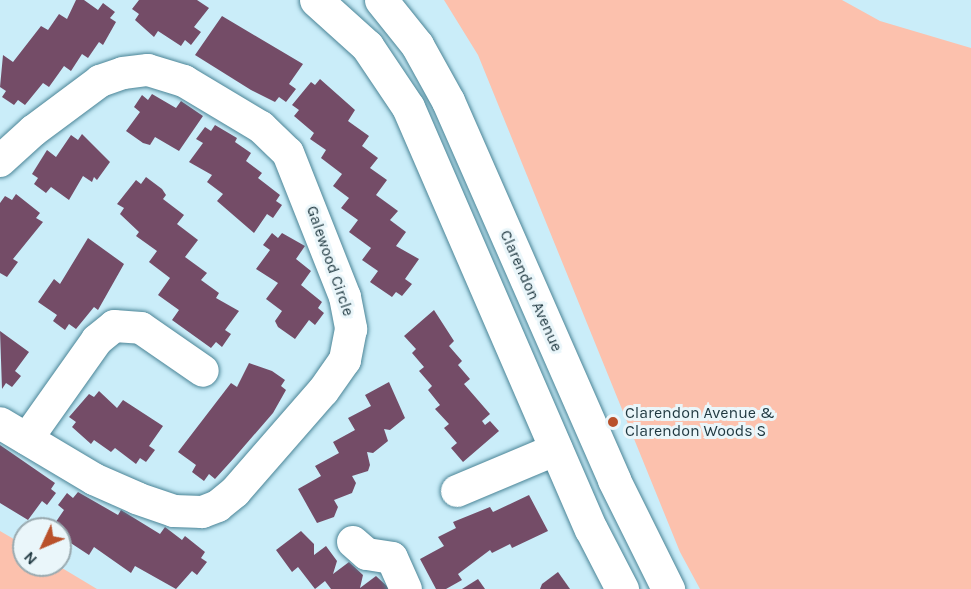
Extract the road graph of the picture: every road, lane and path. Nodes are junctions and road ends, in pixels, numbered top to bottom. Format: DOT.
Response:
graph roads {
  1 [pos="316,0"];
  2 [pos="381,0"];
  3 [pos="6,147"];
  4 [pos="203,371"];
  5 [pos="571,383"];
  6 [pos="0,423"];
  7 [pos="27,439"];
  8 [pos="557,449"];
  9 [pos="614,480"];
  10 [pos="457,491"];
  11 [pos="353,542"];
  12 [pos="406,589"];
  13 [pos="622,589"];
  14 [pos="668,589"];
  1 -- 8 [label="main road"];
  2 -- 5 [label="main road, Clarendon Avenue"];
  3 -- 7 [label="street, Galewood Circle"];
  4 -- 7 [label="street"];
  5 -- 8 [label="main road"];
  5 -- 9 [label="main road, Clarendon Avenue"];
  6 -- 7 [label="street, Galewood Circle"];
  8 -- 9 [label="main road"];
  8 -- 10 [label="street"];
  8 -- 13 [label="main road"];
  9 -- 14 [label="main road, Clarendon Avenue"];
  11 -- 12 [label="street"];
}
